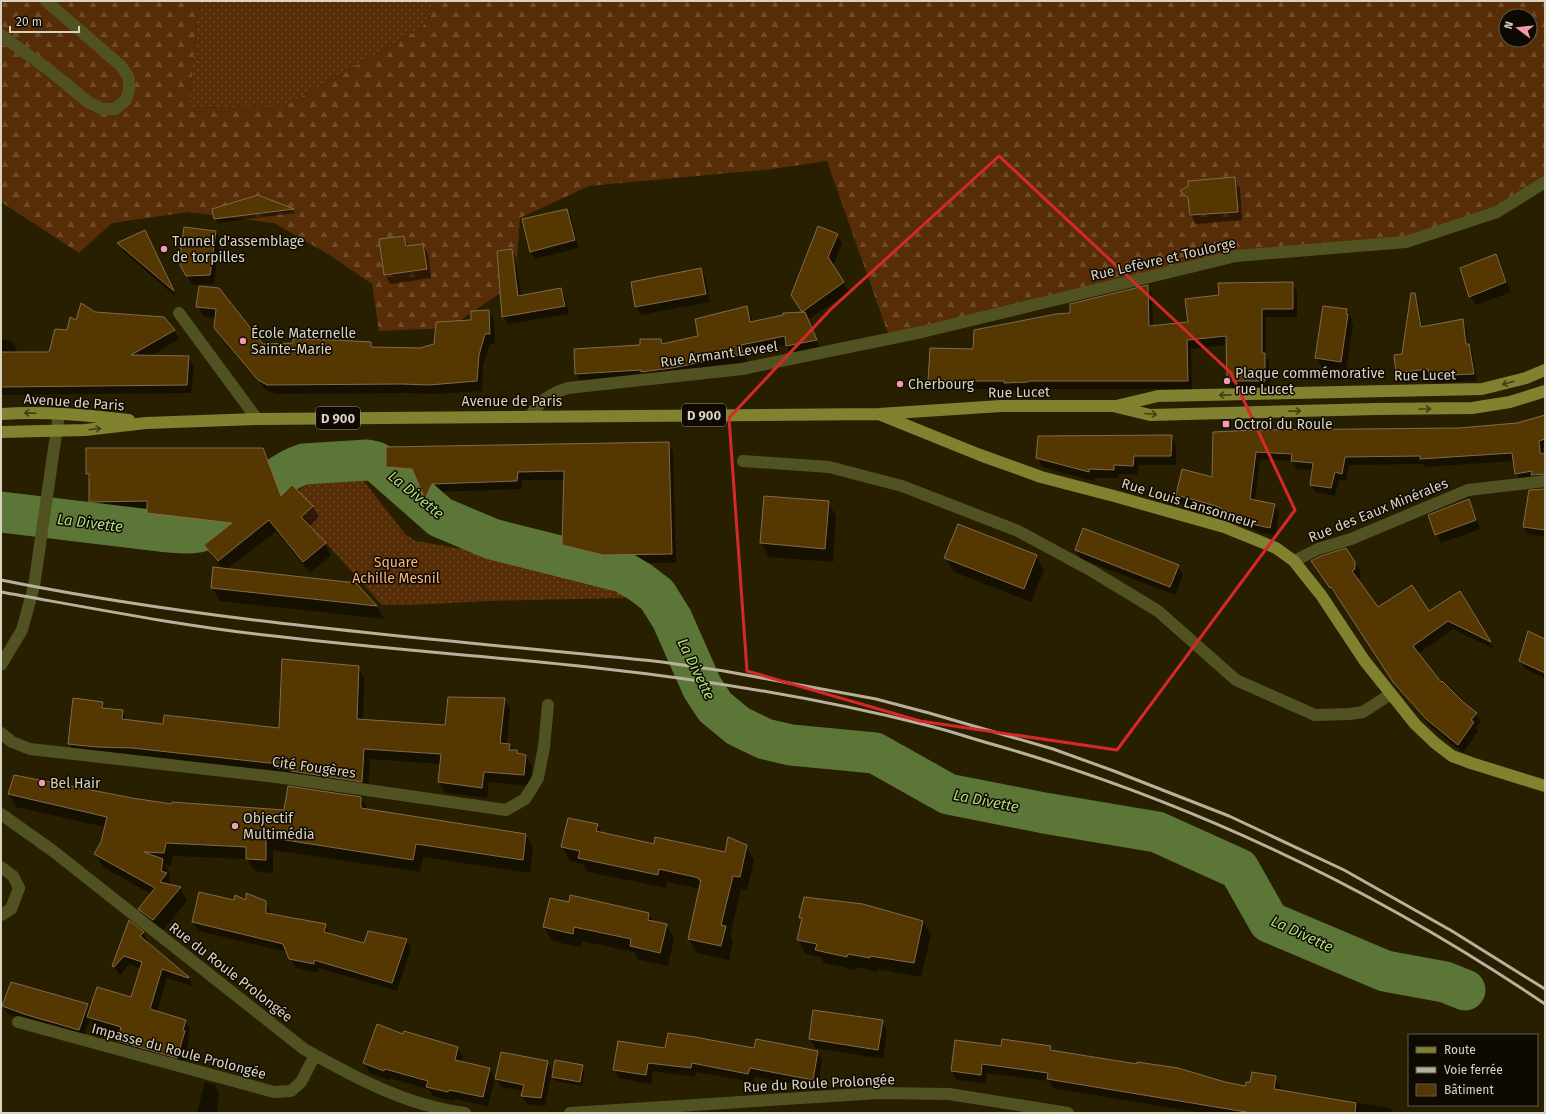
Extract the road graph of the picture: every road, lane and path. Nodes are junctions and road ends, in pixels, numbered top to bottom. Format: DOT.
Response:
graph roads {
  1 [pos="46,1"];
  2 [pos="1,35"];
  3 [pos="1545,182"];
  4 [pos="179,313"];
  5 [pos="922,332"];
  6 [pos="1545,370"];
  7 [pos="1545,391"];
  8 [pos="1113,406"];
  9 [pos="1,414"];
  10 [pos="58,414"];
  11 [pos="879,414"];
  12 [pos="530,416"];
  13 [pos="257,419"];
  14 [pos="146,423"];
  15 [pos="56,431"];
  16 [pos="1,432"];
  17 [pos="743,462"];
  18 [pos="1545,481"];
  19 [pos="1294,561"];
  20 [pos="1,665"];
  21 [pos="1391,694"];
  22 [pos="548,705"];
  23 [pos="1,733"];
  24 [pos="1545,786"];
  25 [pos="1,814"];
  26 [pos="1,867"];
  27 [pos="1,916"];
  28 [pos="18,1022"];
  29 [pos="315,1055"];
  30 [pos="588,1112"];
  31 [pos="465,1113"];
  32 [pos="570,1113"];
  33 [pos="1068,1113"];
  1 -- 2 [label="street"];
  3 -- 5 [label="street, Rue Lefèvre et Toulorge"];
  4 -- 13 [label="street"];
  5 -- 12 [label="street, Rue Armant Leveel"];
  6 -- 8 [label="main road, Rue Lucet, one-way"];
  8 -- 7 [label="main road, Rue Lucet, one-way"];
  8 -- 11 [label="main road, Rue Lucet"];
  10 -- 9 [label="main road, Avenue de Paris / D 900, one-way"];
  10 -- 14 [label="main road, Avenue de Paris / D 900"];
  10 -- 15 [label="street"];
  11 -- 12 [label="main road, Avenue de Paris / D 900"];
  11 -- 19 [label="main road, Rue Louis Lansonneur / D 900"];
  12 -- 13 [label="main road, Avenue de Paris / D 900"];
  13 -- 14 [label="main road, Avenue de Paris / D 900"];
  15 -- 14 [label="main road, Avenue de Paris / D 900, one-way"];
  15 -- 16 [label="main road, Avenue de Paris / D 900"];
  15 -- 20 [label="street"];
  17 -- 21 [label="street"];
  18 -- 19 [label="street, Rue des Eaux Minérales"];
  19 -- 21 [label="main road, Rue Louis Lansonneur / D 900"];
  21 -- 24 [label="main road, Rue Louis Lansonneur / D 900"];
  22 -- 23 [label="street, Cité Fougères"];
  25 -- 29 [label="street, Rue du Roule Prolongée"];
  26 -- 27 [label="street"];
  28 -- 29 [label="street, Impasse du Roule Prolongée"];
  29 -- 31 [label="street, Rue du Roule Prolongée"];
  30 -- 32 [label="street, Rue du Roule Prolongée"];
  30 -- 33 [label="street, Rue du Roule Prolongée"];
}
